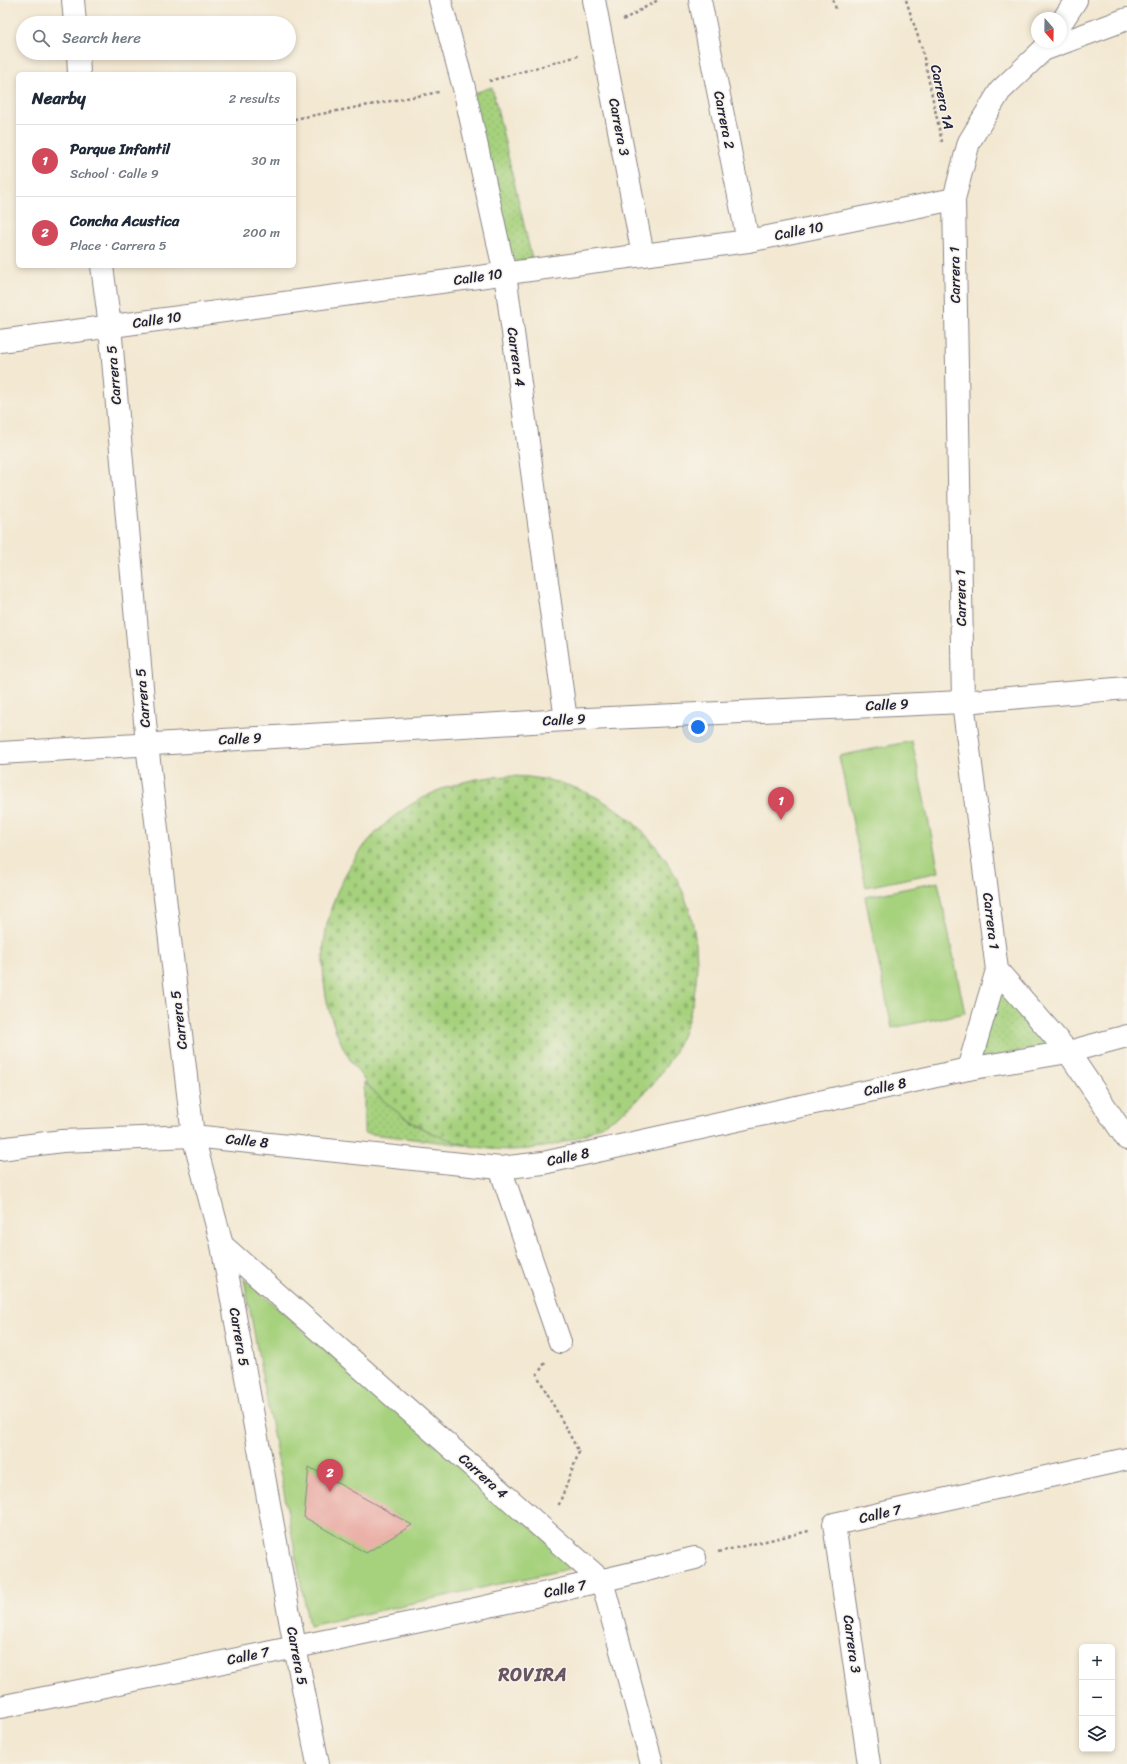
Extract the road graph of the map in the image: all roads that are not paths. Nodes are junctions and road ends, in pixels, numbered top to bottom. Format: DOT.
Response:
graph roads {
  1 [pos="73,0"];
  2 [pos="440,0"];
  3 [pos="594,0"];
  4 [pos="700,0"];
  5 [pos="1076,0"];
  6 [pos="1067,14"];
  7 [pos="74,16"];
  8 [pos="1127,19"];
  9 [pos="1067,39"];
  10 [pos="1044,48"];
  11 [pos="78,60"];
  12 [pos="79,72"];
  13 [pos="954,199"];
  14 [pos="748,241"];
  15 [pos="643,255"];
  16 [pos="102,268"];
  17 [pos="505,274"];
  18 [pos="110,326"];
  19 [pos="0,341"];
  20 [pos="1127,688"];
  21 [pos="963,702"];
  22 [pos="566,720"];
  23 [pos="147,744"];
  24 [pos="0,753"];
  25 [pos="997,970"];
  26 [pos="1127,1036"];
  27 [pos="1068,1052"];
  28 [pos="968,1069"];
  29 [pos="193,1136"];
  30 [pos="1127,1139"];
  31 [pos="0,1149"];
  32 [pos="500,1168"];
  33 [pos="222,1245"];
  34 [pos="560,1342"];
  35 [pos="1127,1459"];
  36 [pos="834,1524"];
  37 [pos="695,1558"];
  38 [pos="602,1581"];
  39 [pos="295,1647"];
  40 [pos="0,1707"];
  41 [pos="318,1764"];
  42 [pos="652,1764"];
  43 [pos="869,1764"];
  1 -- 7 [label="street"];
  2 -- 17 [label="street, Carrera 4"];
  3 -- 15 [label="street, Carrera 3"];
  4 -- 14 [label="street, Carrera 2"];
  5 -- 6 [label="street"];
  8 -- 9 [label="street"];
  10 -- 13 [label="street, Carrera 1"];
  11 -- 12 [label="street"];
  13 -- 14 [label="street, Calle 10"];
  13 -- 21 [label="street, Carrera 1"];
  14 -- 15 [label="street, Calle 10"];
  15 -- 17 [label="street, Calle 10"];
  16 -- 18 [label="street, Carrera 5"];
  17 -- 18 [label="street, Calle 10"];
  17 -- 22 [label="street, Carrera 4"];
  18 -- 19 [label="street, Calle 10"];
  18 -- 23 [label="street, Carrera 5"];
  20 -- 21 [label="street, Calle 9"];
  21 -- 22 [label="street, Calle 9"];
  21 -- 25 [label="street, Carrera 1"];
  22 -- 23 [label="street, Calle 9"];
  23 -- 24 [label="street, Calle 9"];
  23 -- 29 [label="street, Carrera 5"];
  25 -- 27 [label="street, Carrera 1"];
  25 -- 28 [label="street"];
  26 -- 27 [label="street, Calle 8"];
  27 -- 28 [label="street, Calle 8"];
  27 -- 30 [label="street, Carrera 1"];
  28 -- 32 [label="street, Calle 8"];
  29 -- 31 [label="street, Calle 8"];
  29 -- 32 [label="street, Calle 8"];
  29 -- 33 [label="street, Carrera 5"];
  32 -- 34 [label="street"];
  33 -- 38 [label="street, Carrera 4"];
  33 -- 39 [label="street, Carrera 5"];
  35 -- 36 [label="street, Calle 7"];
  36 -- 43 [label="street, Carrera 3"];
  37 -- 38 [label="street, Calle 7"];
  38 -- 39 [label="street, Calle 7"];
  38 -- 42 [label="street"];
  39 -- 40 [label="street, Calle 7"];
  39 -- 41 [label="street, Carrera 5"];
}
